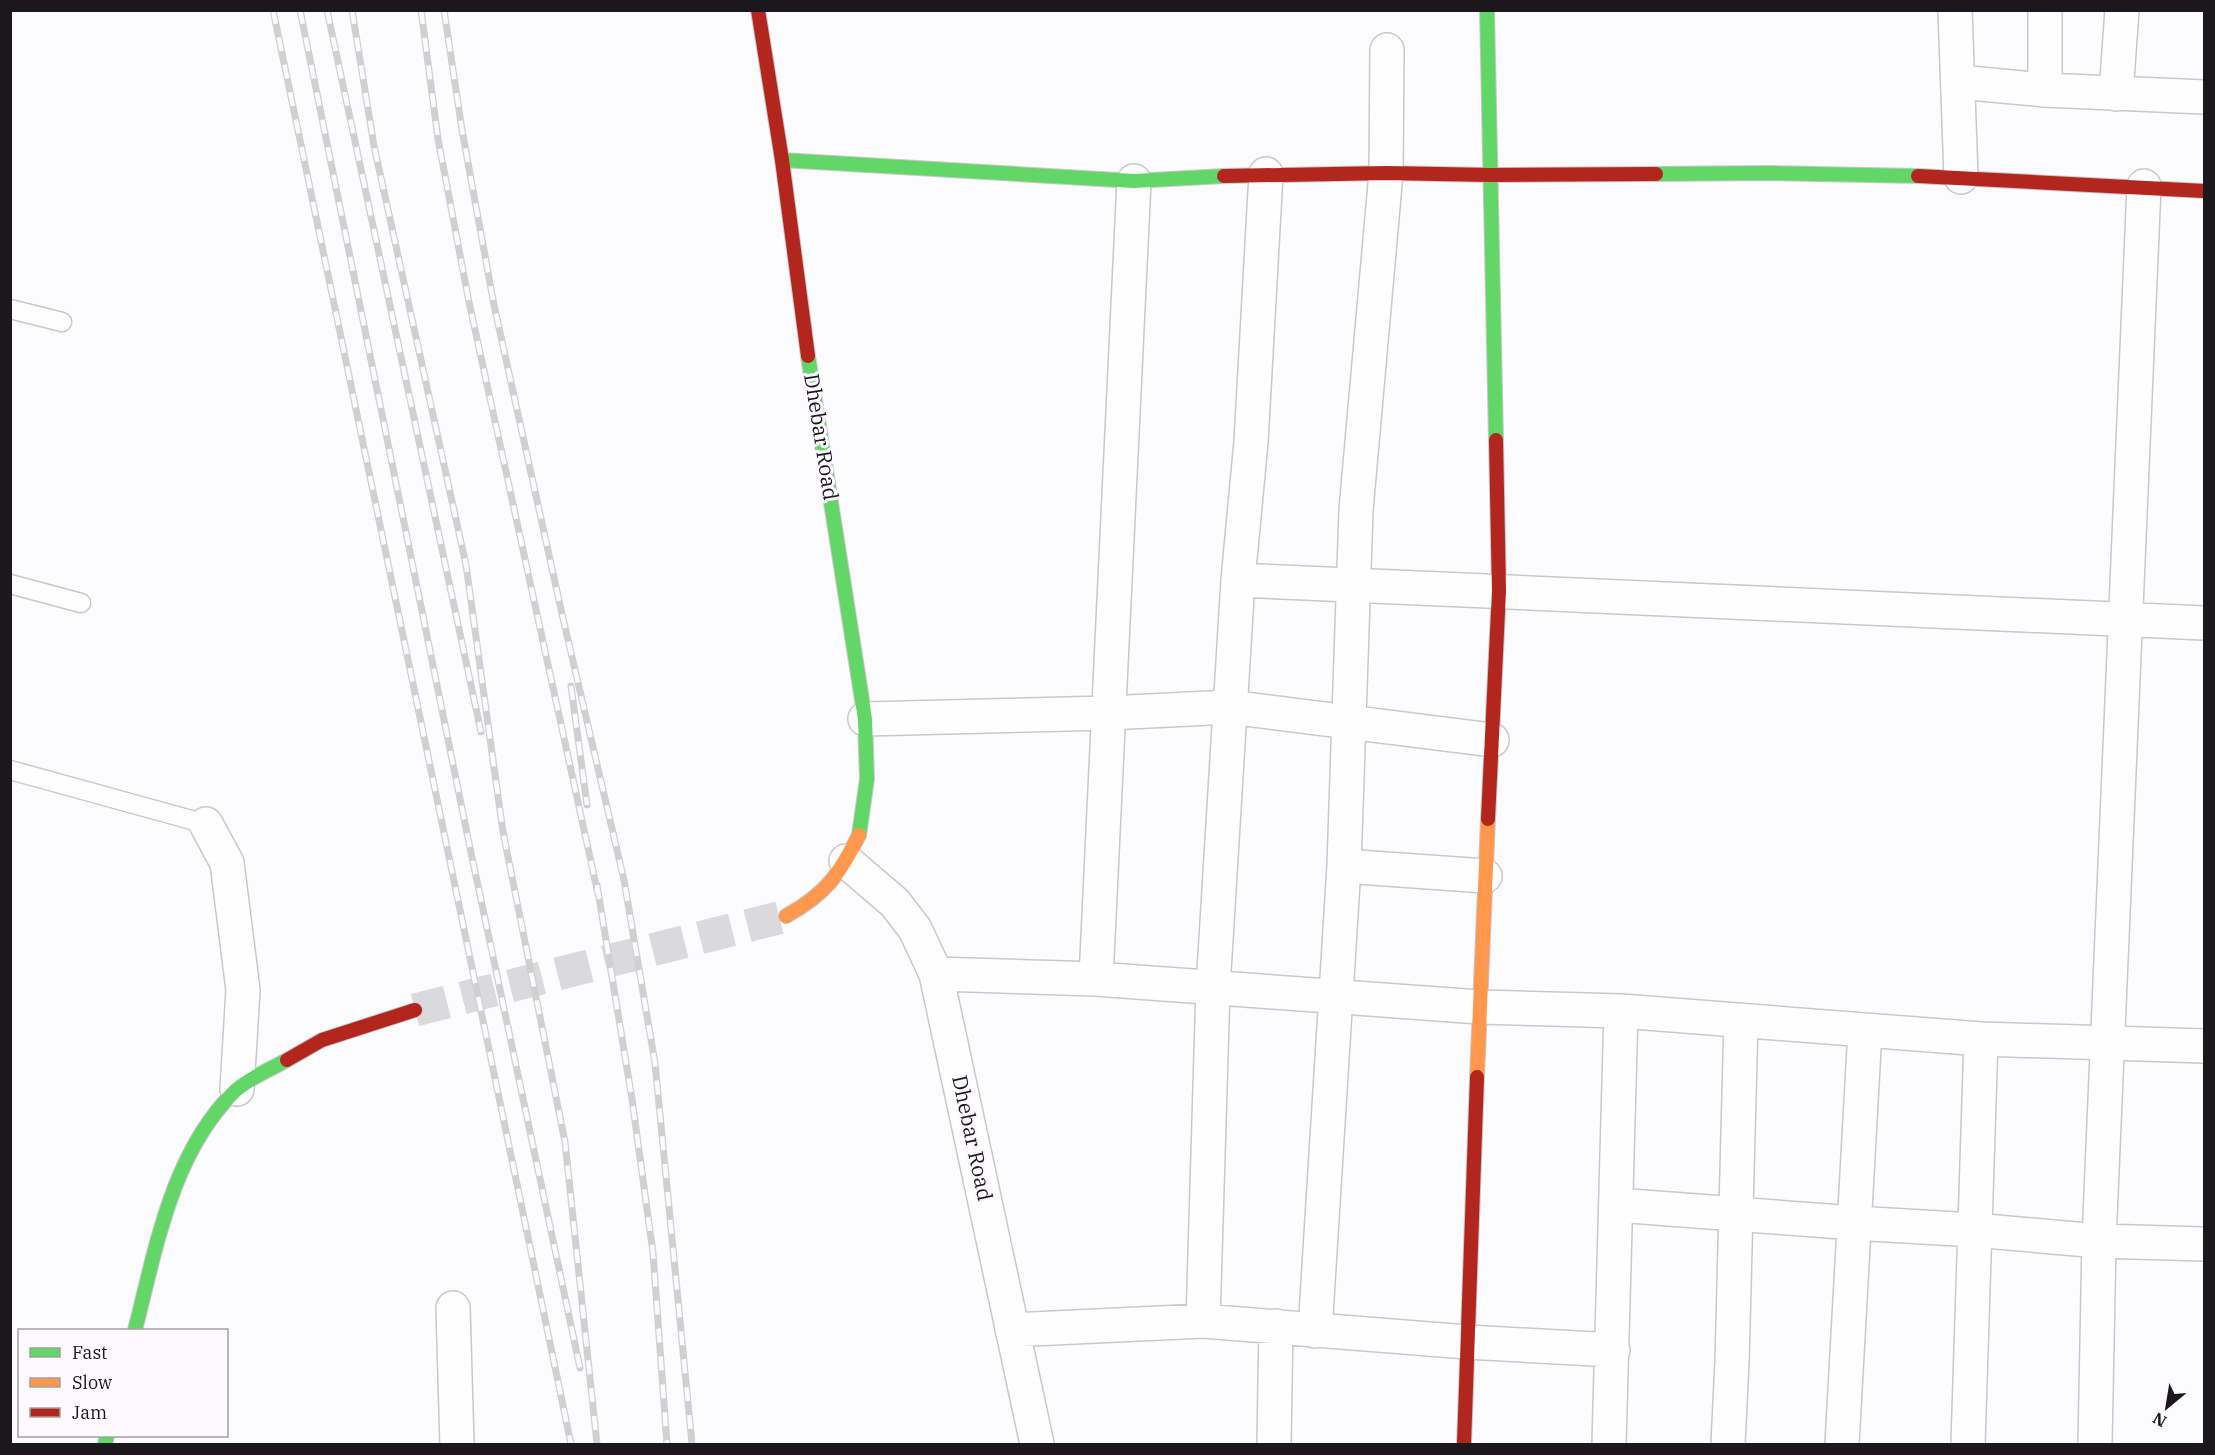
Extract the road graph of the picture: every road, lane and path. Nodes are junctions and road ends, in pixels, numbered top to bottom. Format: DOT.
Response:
graph roads {
  1 [pos="758,10"];
  2 [pos="1487,10"];
  3 [pos="1955,10"];
  4 [pos="2045,10"];
  5 [pos="2122,10"];
  6 [pos="1387,50"];
  7 [pos="1959,82"];
  8 [pos="2045,90"];
  9 [pos="2116,94"];
  10 [pos="2205,98"];
  11 [pos="782,160"];
  12 [pos="1386,173"];
  13 [pos="1266,174"];
  14 [pos="1491,176"];
  15 [pos="1961,177"];
  16 [pos="1134,181"];
  17 [pos="2144,186"];
  18 [pos="2205,191"];
  19 [pos="10,309"];
  20 [pos="62,322"];
  21 [pos="1238,580"];
  22 [pos="10,585"];
  23 [pos="1353,585"];
  24 [pos="1499,591"];
  25 [pos="81,603"];
  26 [pos="2126,618"];
  27 [pos="2205,623"];
  28 [pos="1230,707"];
  29 [pos="1108,713"];
  30 [pos="865,719"];
  31 [pos="1347,720"];
  32 [pos="1492,740"];
  33 [pos="10,770"];
  34 [pos="206,825"];
  35 [pos="846,861"];
  36 [pos="1344,866"];
  37 [pos="1485,876"];
  38 [pos="786,916"];
  39 [pos="936,974"];
  40 [pos="1096,979"];
  41 [pos="1213,988"];
  42 [pos="1336,996"];
  43 [pos="1479,1007"];
  44 [pos="415,1010"];
  45 [pos="1621,1011"];
  46 [pos="1741,1020"];
  47 [pos="1866,1030"];
  48 [pos="1981,1039"];
  49 [pos="2108,1042"];
  50 [pos="2205,1046"];
  51 [pos="237,1089"];
  52 [pos="1617,1205"];
  53 [pos="1736,1214"];
  54 [pos="1854,1223"];
  55 [pos="1974,1230"];
  56 [pos="2099,1241"];
  57 [pos="2205,1244"];
  58 [pos="453,1308"];
  59 [pos="1203,1321"];
  60 [pos="1276,1326"];
  61 [pos="135,1329"];
  62 [pos="1012,1330"];
  63 [pos="1316,1331"];
  64 [pos="1467,1342"];
  65 [pos="1613,1350"];
  66 [pos="457,1444"];
  67 [pos="1037,1444"];
  68 [pos="1274,1444"];
  69 [pos="1464,1444"];
  70 [pos="1609,1444"];
  71 [pos="1728,1444"];
  72 [pos="1842,1444"];
  73 [pos="1968,1444"];
  74 [pos="2096,1444"];
  1 -- 11 [label="street, Dhebar Road"];
  2 -- 14 [label="street"];
  3 -- 7 [label="street"];
  4 -- 8 [label="street"];
  5 -- 9 [label="street"];
  6 -- 12 [label="street"];
  7 -- 8 [label="street"];
  7 -- 15 [label="street"];
  8 -- 9 [label="street"];
  9 -- 10 [label="street"];
  11 -- 16 [label="street"];
  11 -- 30 [label="street, Dhebar Road"];
  12 -- 13 [label="street"];
  12 -- 14 [label="street"];
  12 -- 23 [label="street"];
  13 -- 16 [label="street"];
  13 -- 21 [label="street"];
  14 -- 15 [label="street"];
  14 -- 24 [label="street"];
  15 -- 17 [label="street"];
  16 -- 29 [label="street"];
  17 -- 18 [label="street"];
  17 -- 26 [label="street"];
  19 -- 20 [label="lane"];
  21 -- 23 [label="street"];
  21 -- 28 [label="street"];
  22 -- 25 [label="lane"];
  23 -- 24 [label="street"];
  23 -- 31 [label="street"];
  24 -- 26 [label="street"];
  24 -- 32 [label="street"];
  26 -- 27 [label="street"];
  26 -- 49 [label="street"];
  28 -- 29 [label="street"];
  28 -- 31 [label="street"];
  28 -- 41 [label="street"];
  29 -- 30 [label="street"];
  29 -- 40 [label="street"];
  30 -- 35 [label="street, Dhebar Road"];
  31 -- 32 [label="street"];
  31 -- 36 [label="street"];
  32 -- 37 [label="street"];
  33 -- 34 [label="lane"];
  34 -- 51 [label="street"];
  35 -- 38 [label="street, Dhebar Road"];
  35 -- 39 [label="street, Dhebar Road"];
  36 -- 37 [label="street"];
  36 -- 42 [label="street"];
  37 -- 43 [label="street"];
  39 -- 40 [label="street"];
  39 -- 62 [label="street, Dhebar Road"];
  40 -- 41 [label="street"];
  41 -- 42 [label="street"];
  41 -- 59 [label="street"];
  42 -- 43 [label="street"];
  42 -- 63 [label="street"];
  43 -- 45 [label="street"];
  43 -- 64 [label="street"];
  44 -- 51 [label="street"];
  45 -- 46 [label="street"];
  45 -- 52 [label="street"];
  46 -- 47 [label="street"];
  46 -- 53 [label="street"];
  47 -- 48 [label="street"];
  47 -- 54 [label="street"];
  48 -- 49 [label="street"];
  48 -- 55 [label="street"];
  49 -- 50 [label="street"];
  49 -- 56 [label="street"];
  51 -- 61 [label="street"];
  52 -- 53 [label="street"];
  52 -- 65 [label="street"];
  53 -- 54 [label="street"];
  53 -- 71 [label="street"];
  54 -- 55 [label="street"];
  54 -- 72 [label="street"];
  55 -- 56 [label="street"];
  55 -- 73 [label="street"];
  56 -- 57 [label="street"];
  56 -- 74 [label="street"];
  58 -- 66 [label="street"];
  59 -- 60 [label="street"];
  59 -- 62 [label="street"];
  60 -- 63 [label="street"];
  60 -- 68 [label="street"];
  62 -- 67 [label="street, Dhebar Road"];
  63 -- 64 [label="street"];
  64 -- 65 [label="street"];
  64 -- 69 [label="street"];
  65 -- 70 [label="street"];
}
